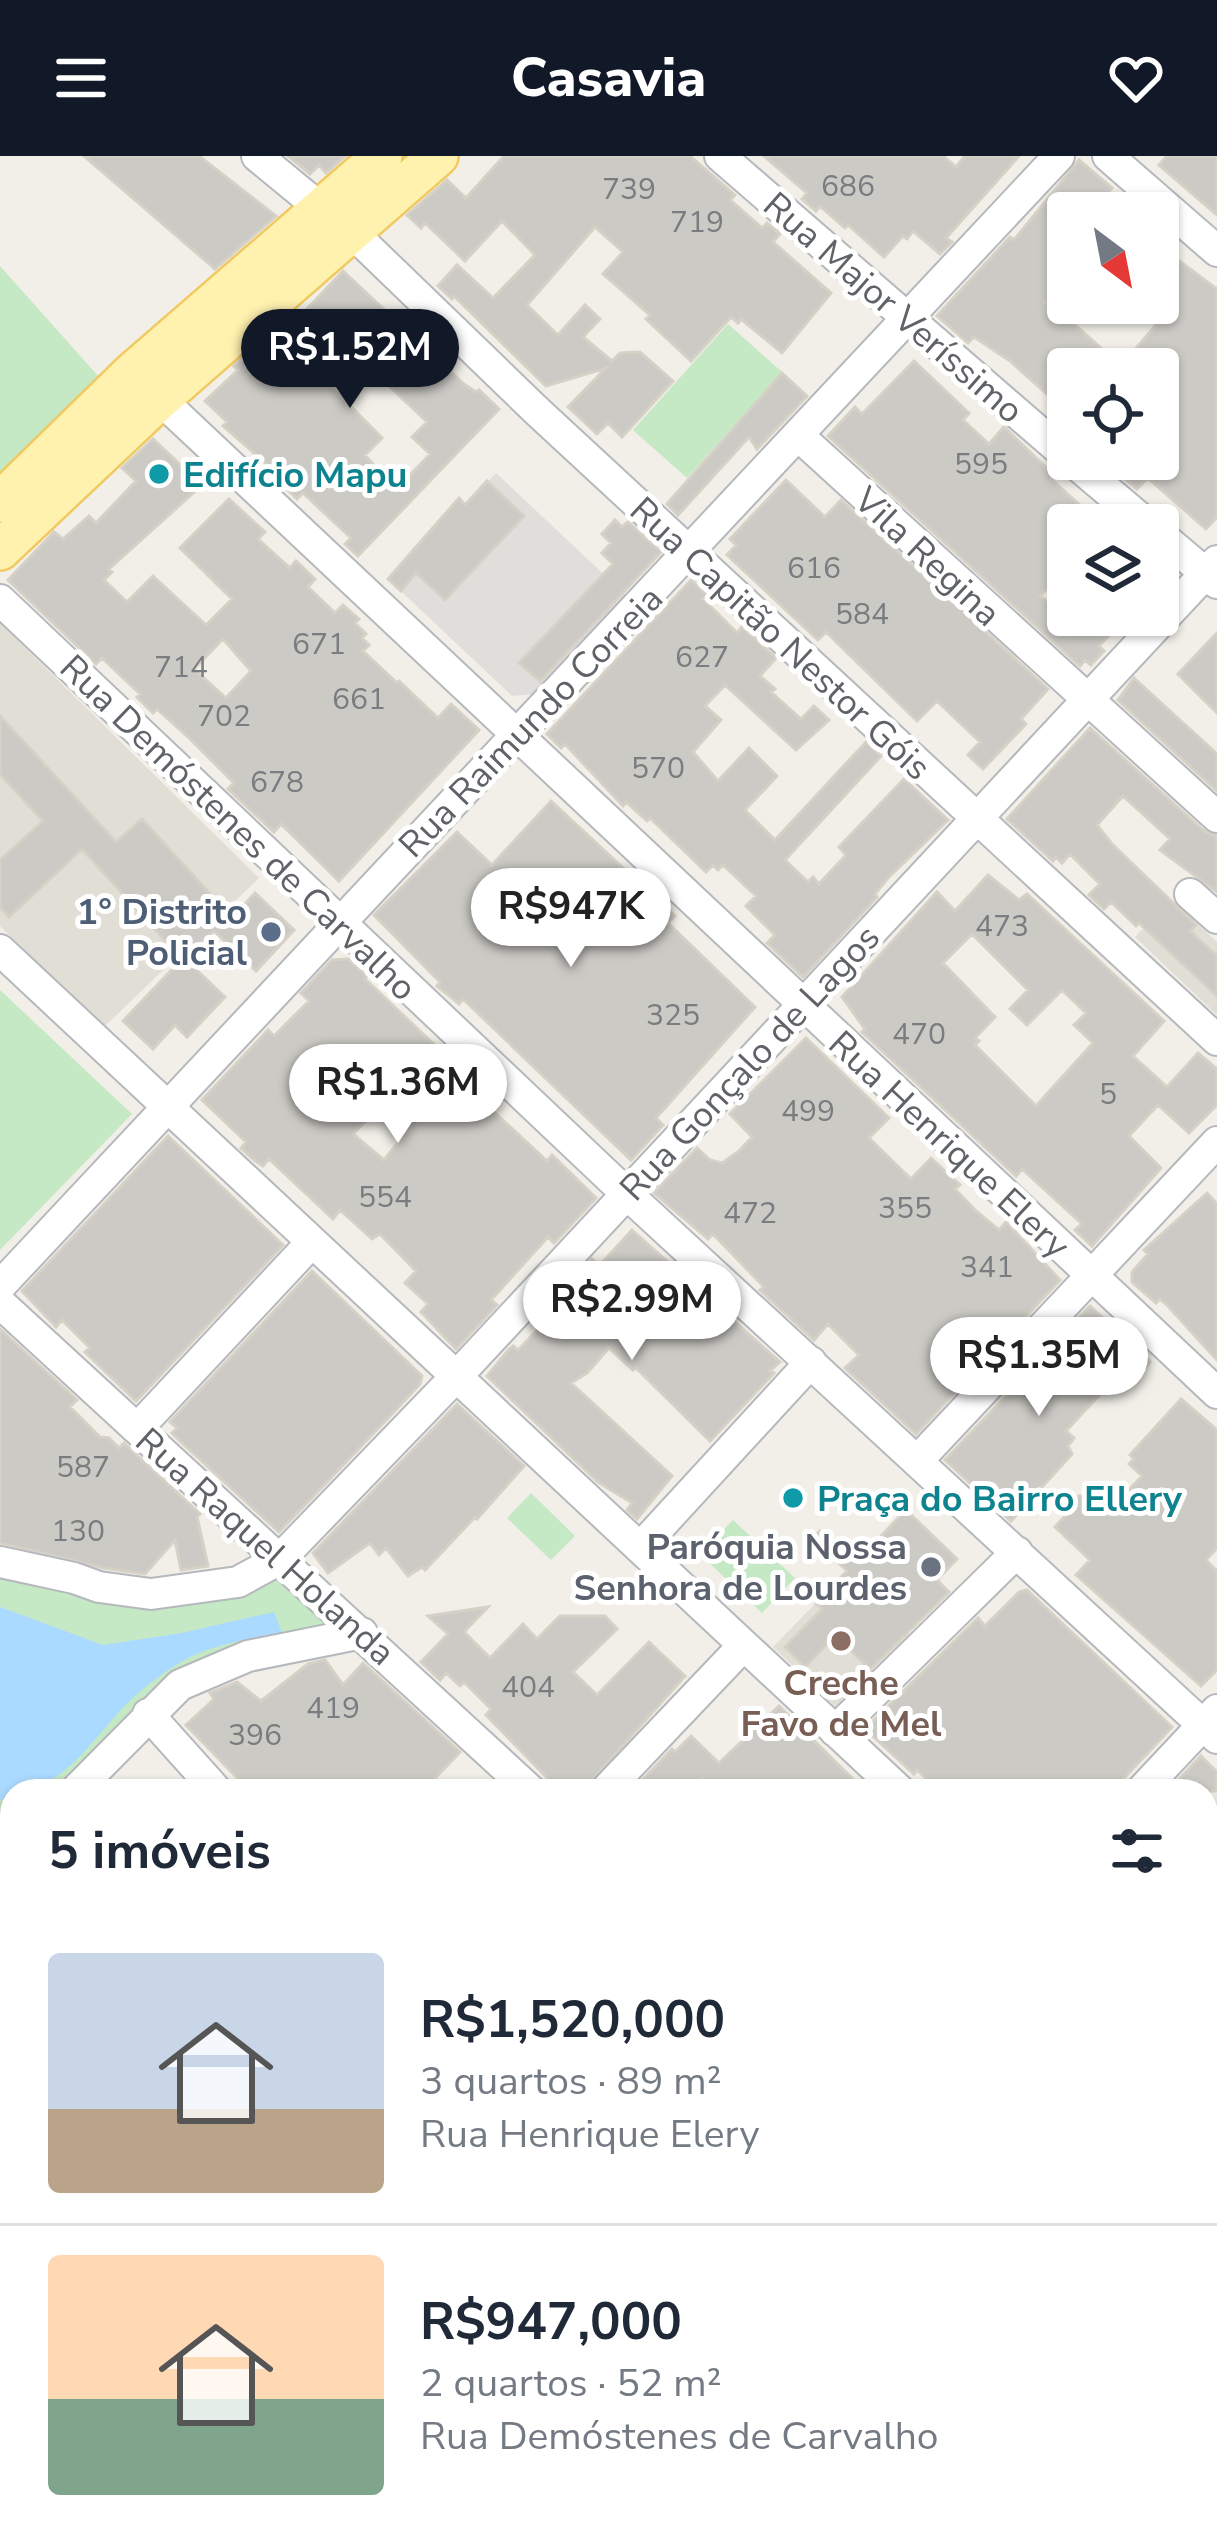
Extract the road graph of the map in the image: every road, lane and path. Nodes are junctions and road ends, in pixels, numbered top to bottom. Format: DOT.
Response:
graph roads {
  1 [pos="257,156"];
  2 [pos="382,156"];
  3 [pos="437,156"];
  4 [pos="720,156"];
  5 [pos="1059,156"];
  6 [pos="1108,156"];
  7 [pos="335,219"];
  8 [pos="1217,251"];
  9 [pos="907,320"];
  10 [pos="160,399"];
  11 [pos="800,437"];
  12 [pos="1047,439"];
  13 [pos="1095,480"];
  14 [pos="0,502"];
  15 [pos="1123,504"];
  16 [pos="1179,548"];
  17 [pos="0,550"];
  18 [pos="690,553"];
  19 [pos="1213,572"];
  20 [pos="0,600"];
  21 [pos="1087,703"];
  22 [pos="517,734"];
  23 [pos="1217,817"];
  24 [pos="976,820"];
  25 [pos="1190,894"];
  26 [pos="1217,918"];
  27 [pos="339,923"];
  28 [pos="0,950"];
  29 [pos="801,1005"];
  30 [pos="1217,1040"];
  31 [pos="168,1108"];
  32 [pos="1217,1142"];
  33 [pos="627,1194"];
  34 [pos="312,1242"];
  35 [pos="1091,1276"];
  36 [pos="0,1286"];
  37 [pos="0,1303"];
  38 [pos="811,1362"];
  39 [pos="458,1375"];
  40 [pos="1217,1393"];
  41 [pos="137,1429"];
  42 [pos="918,1460"];
  43 [pos="640,1547"];
  44 [pos="1017,1552"];
  45 [pos="280,1559"];
  46 [pos="0,1562"];
  47 [pos="362,1633"];
  48 [pos="742,1646"];
  49 [pos="148,1714"];
  50 [pos="1212,1724"];
  51 [pos="835,1731"];
  52 [pos="86,1779"];
  53 [pos="206,1779"];
  54 [pos="518,1779"];
  55 [pos="616,1779"];
  56 [pos="887,1779"];
  57 [pos="1155,1779"];
  1 -- 7 [label="street, Rua Capitão Nestor Góis"];
  2 -- 7 [label="main road"];
  3 -- 7 [label="main road"];
  4 -- 9 [label="street, Rua Major Veríssimo"];
  5 -- 9 [label="street, Rua Raimundo Correia"];
  6 -- 8 [label="street"];
  7 -- 10 [label="main road"];
  7 -- 14 [label="main road"];
  7 -- 18 [label="street, Rua Capitão Nestor Góis"];
  9 -- 11 [label="street, Rua Raimundo Correia"];
  9 -- 12 [label="street, Rua Major Veríssimo"];
  10 -- 17 [label="main road"];
  10 -- 22 [label="street, Rua Henrique Elery"];
  11 -- 18 [label="street, Rua Raimundo Correia"];
  11 -- 21 [label="street, Vila Regina"];
  13 -- 15 [label="street, Rua Major Veríssimo"];
  16 -- 19 [label="street"];
  18 -- 22 [label="street, Rua Raimundo Correia"];
  18 -- 24 [label="street, Rua Capitão Nestor Góis"];
  19 -- 21 [label="street, Rua Gonçalo de Lagos"];
  20 -- 27 [label="street, Rua Demóstenes de Carvalho"];
  21 -- 23 [label="street, Vila Regina"];
  21 -- 24 [label="street, Rua Gonçalo de Lagos"];
  22 -- 27 [label="street, Rua Raimundo Correia"];
  22 -- 29 [label="street, Rua Henrique Elery"];
  24 -- 29 [label="street, Rua Gonçalo de Lagos"];
  24 -- 30 [label="street, Rua Capitão Nestor Góis"];
  25 -- 26 [label="street"];
  27 -- 31 [label="street, Rua Raimundo Correia"];
  27 -- 33 [label="street, Rua Demóstenes de Carvalho"];
  28 -- 31 [label="street"];
  29 -- 33 [label="street, Rua Gonçalo de Lagos"];
  29 -- 35 [label="street, Rua Henrique Elery"];
  31 -- 34 [label="street"];
  31 -- 36 [label="street, Rua Raimundo Correia"];
  32 -- 35 [label="street"];
  33 -- 38 [label="street, Rua Demóstenes de Carvalho"];
  33 -- 39 [label="street, Rua Gonçalo de Lagos"];
  34 -- 39 [label="street"];
  34 -- 41 [label="street"];
  35 -- 40 [label="street, Rua Henrique Elery"];
  35 -- 42 [label="street"];
  37 -- 41 [label="street, Rua Raquel Holanda"];
  38 -- 42 [label="street, Rua Demóstenes de Carvalho"];
  38 -- 43 [label="street"];
  39 -- 43 [label="street"];
  39 -- 45 [label="street, Rua Gonçalo de Lagos"];
  41 -- 45 [label="street, Rua Raquel Holanda"];
  42 -- 44 [label="street, Rua Demóstenes de Carvalho"];
  43 -- 48 [label="street"];
  44 -- 50 [label="street, Rua Demóstenes de Carvalho"];
  44 -- 51 [label="street"];
  45 -- 46 [label="street, Rua Gonçalo de Lagos"];
  45 -- 47 [label="street, Rua Raquel Holanda"];
  47 -- 49 [label="street"];
  47 -- 54 [label="street, Rua Raquel Holanda"];
  48 -- 51 [label="street"];
  48 -- 55 [label="street"];
  49 -- 52 [label="street"];
  49 -- 53 [label="street"];
  50 -- 57 [label="street"];
  51 -- 56 [label="street"];
}
